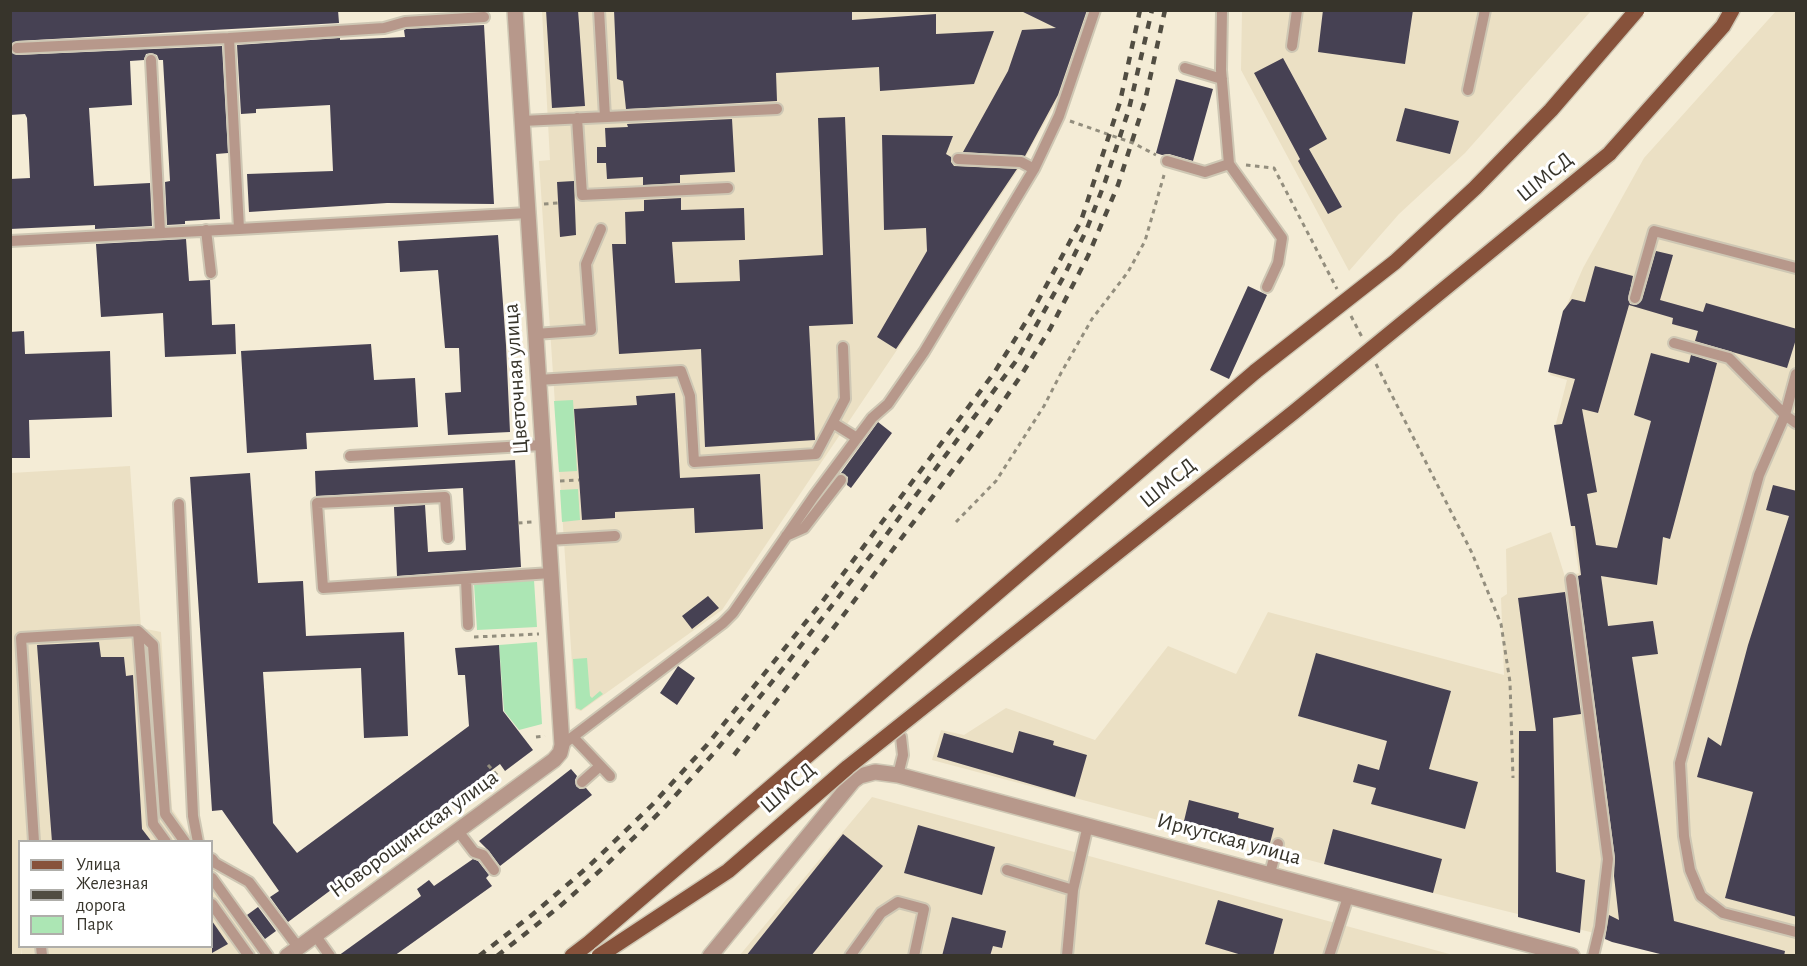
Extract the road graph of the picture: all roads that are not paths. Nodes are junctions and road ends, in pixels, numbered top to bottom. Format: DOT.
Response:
graph roads {
  1 [pos="515,10"];
  2 [pos="598,10"];
  3 [pos="1095,10"];
  4 [pos="1222,10"];
  5 [pos="1297,10"];
  6 [pos="1485,10"];
  7 [pos="1637,10"];
  8 [pos="1732,10"];
  9 [pos="1737,10"];
  10 [pos="484,17"];
  11 [pos="1722,26"];
  12 [pos="229,38"];
  13 [pos="1292,46"];
  14 [pos="17,48"];
  15 [pos="150,51"];
  16 [pos="1185,68"];
  17 [pos="1222,79"];
  18 [pos="1468,90"];
  19 [pos="777,109"];
  20 [pos="605,117"];
  21 [pos="577,118"];
  22 [pos="522,121"];
  23 [pos="958,159"];
  24 [pos="1167,161"];
  25 [pos="1229,164"];
  26 [pos="1034,169"];
  27 [pos="728,188"];
  28 [pos="533,209"];
  29 [pos="239,229"];
  30 [pos="601,229"];
  31 [pos="206,230"];
  32 [pos="160,232"];
  33 [pos="10,241"];
  34 [pos="1797,268"];
  35 [pos="211,273"];
  36 [pos="1267,287"];
  37 [pos="1635,298"];
  38 [pos="535,334"];
  39 [pos="1674,343"];
  40 [pos="843,347"];
  41 [pos="1797,374"];
  42 [pos="538,380"];
  43 [pos="1785,415"];
  44 [pos="833,423"];
  45 [pos="1797,423"];
  46 [pos="857,438"];
  47 [pos="542,445"];
  48 [pos="350,456"];
  49 [pos="841,480"];
  50 [pos="179,504"];
  51 [pos="615,536"];
  52 [pos="786,536"];
  53 [pos="448,538"];
  54 [pos="549,540"];
  55 [pos="551,573"];
  56 [pos="466,579"];
  57 [pos="1571,579"];
  58 [pos="468,626"];
  59 [pos="138,631"];
  60 [pos="901,737"];
  61 [pos="568,741"];
  62 [pos="600,766"];
  63 [pos="898,775"];
  64 [pos="610,776"];
  65 [pos="582,782"];
  66 [pos="1088,825"];
  67 [pos="458,831"];
  68 [pos="34,840"];
  69 [pos="165,840"];
  70 [pos="184,840"];
  71 [pos="198,840"];
  72 [pos="1278,844"];
  73 [pos="213,860"];
  74 [pos="494,870"];
  75 [pos="1007,870"];
  76 [pos="1270,873"];
  77 [pos="213,879"];
  78 [pos="1073,890"];
  79 [pos="1349,894"];
  80 [pos="213,905"];
  81 [pos="1797,932"];
  82 [pos="315,935"];
  83 [pos="292,951"];
  84 [pos="249,956"];
  85 [pos="268,956"];
  86 [pos="330,956"];
  87 [pos="572,956"];
  88 [pos="599,956"];
  89 [pos="710,956"];
  90 [pos="849,956"];
  91 [pos="914,956"];
  92 [pos="1067,956"];
  93 [pos="1329,956"];
  94 [pos="1572,956"];
  95 [pos="1593,956"];
  1 -- 22 [label="street, Цветочная улица"];
  2 -- 20 [label="lane"];
  3 -- 26 [label="lane"];
  4 -- 17 [label="lane"];
  5 -- 13 [label="lane"];
  6 -- 18 [label="lane"];
  7 -- 87 [label="main road, ШМСД, bridge"];
  8 -- 11 [label="main road, ШМСД"];
  9 -- 11 [label="main road"];
  10 -- 12 [label="lane"];
  11 -- 88 [label="main road, ШМСД, bridge"];
  12 -- 15 [label="lane"];
  12 -- 29 [label="lane"];
  14 -- 15 [label="lane"];
  15 -- 32 [label="lane"];
  16 -- 17 [label="lane"];
  17 -- 25 [label="lane"];
  19 -- 20 [label="lane"];
  20 -- 21 [label="lane"];
  21 -- 22 [label="lane"];
  21 -- 27 [label="lane"];
  22 -- 28 [label="street, Цветочная улица"];
  23 -- 26 [label="lane"];
  24 -- 25 [label="lane"];
  25 -- 36 [label="lane"];
  26 -- 46 [label="lane"];
  28 -- 29 [label="lane"];
  28 -- 38 [label="street, Цветочная улица"];
  29 -- 31 [label="lane"];
  30 -- 38 [label="lane"];
  31 -- 32 [label="lane"];
  31 -- 35 [label="lane"];
  32 -- 33 [label="lane"];
  34 -- 37 [label="lane"];
  38 -- 42 [label="street, Цветочная улица"];
  39 -- 43 [label="lane"];
  40 -- 44 [label="lane"];
  41 -- 43 [label="lane"];
  42 -- 44 [label="lane"];
  42 -- 47 [label="street, Цветочная улица"];
  43 -- 45 [label="lane"];
  43 -- 81 [label="lane"];
  44 -- 46 [label="lane"];
  46 -- 52 [label="lane"];
  47 -- 48 [label="lane"];
  47 -- 54 [label="street, Цветочная улица"];
  49 -- 52 [label="lane"];
  50 -- 71 [label="lane"];
  51 -- 54 [label="lane"];
  52 -- 61 [label="lane"];
  53 -- 56 [label="lane"];
  54 -- 55 [label="street, Цветочная улица"];
  55 -- 56 [label="lane"];
  55 -- 61 [label="street, Цветочная улица"];
  56 -- 58 [label="lane"];
  57 -- 95 [label="lane"];
  59 -- 68 [label="lane"];
  59 -- 69 [label="lane"];
  59 -- 70 [label="lane"];
  60 -- 63 [label="lane"];
  61 -- 62 [label="lane"];
  61 -- 67 [label="street, Новорощинская улица"];
  62 -- 64 [label="lane"];
  62 -- 65 [label="lane"];
  63 -- 66 [label="street, Иркутская улица"];
  63 -- 89 [label="street, Иркутская улица"];
  66 -- 76 [label="street, Иркутская улица"];
  66 -- 78 [label="lane"];
  67 -- 74 [label="lane"];
  67 -- 82 [label="street, Новорощинская улица"];
  72 -- 76 [label="lane"];
  73 -- 83 [label="lane"];
  75 -- 78 [label="lane"];
  76 -- 79 [label="street, Иркутская улица"];
  77 -- 85 [label="lane"];
  78 -- 92 [label="lane"];
  79 -- 93 [label="lane"];
  79 -- 94 [label="street, Иркутская улица"];
  80 -- 84 [label="lane"];
  82 -- 83 [label="street, Новорощинская улица"];
  82 -- 86 [label="lane"];
  90 -- 91 [label="lane"];
}
